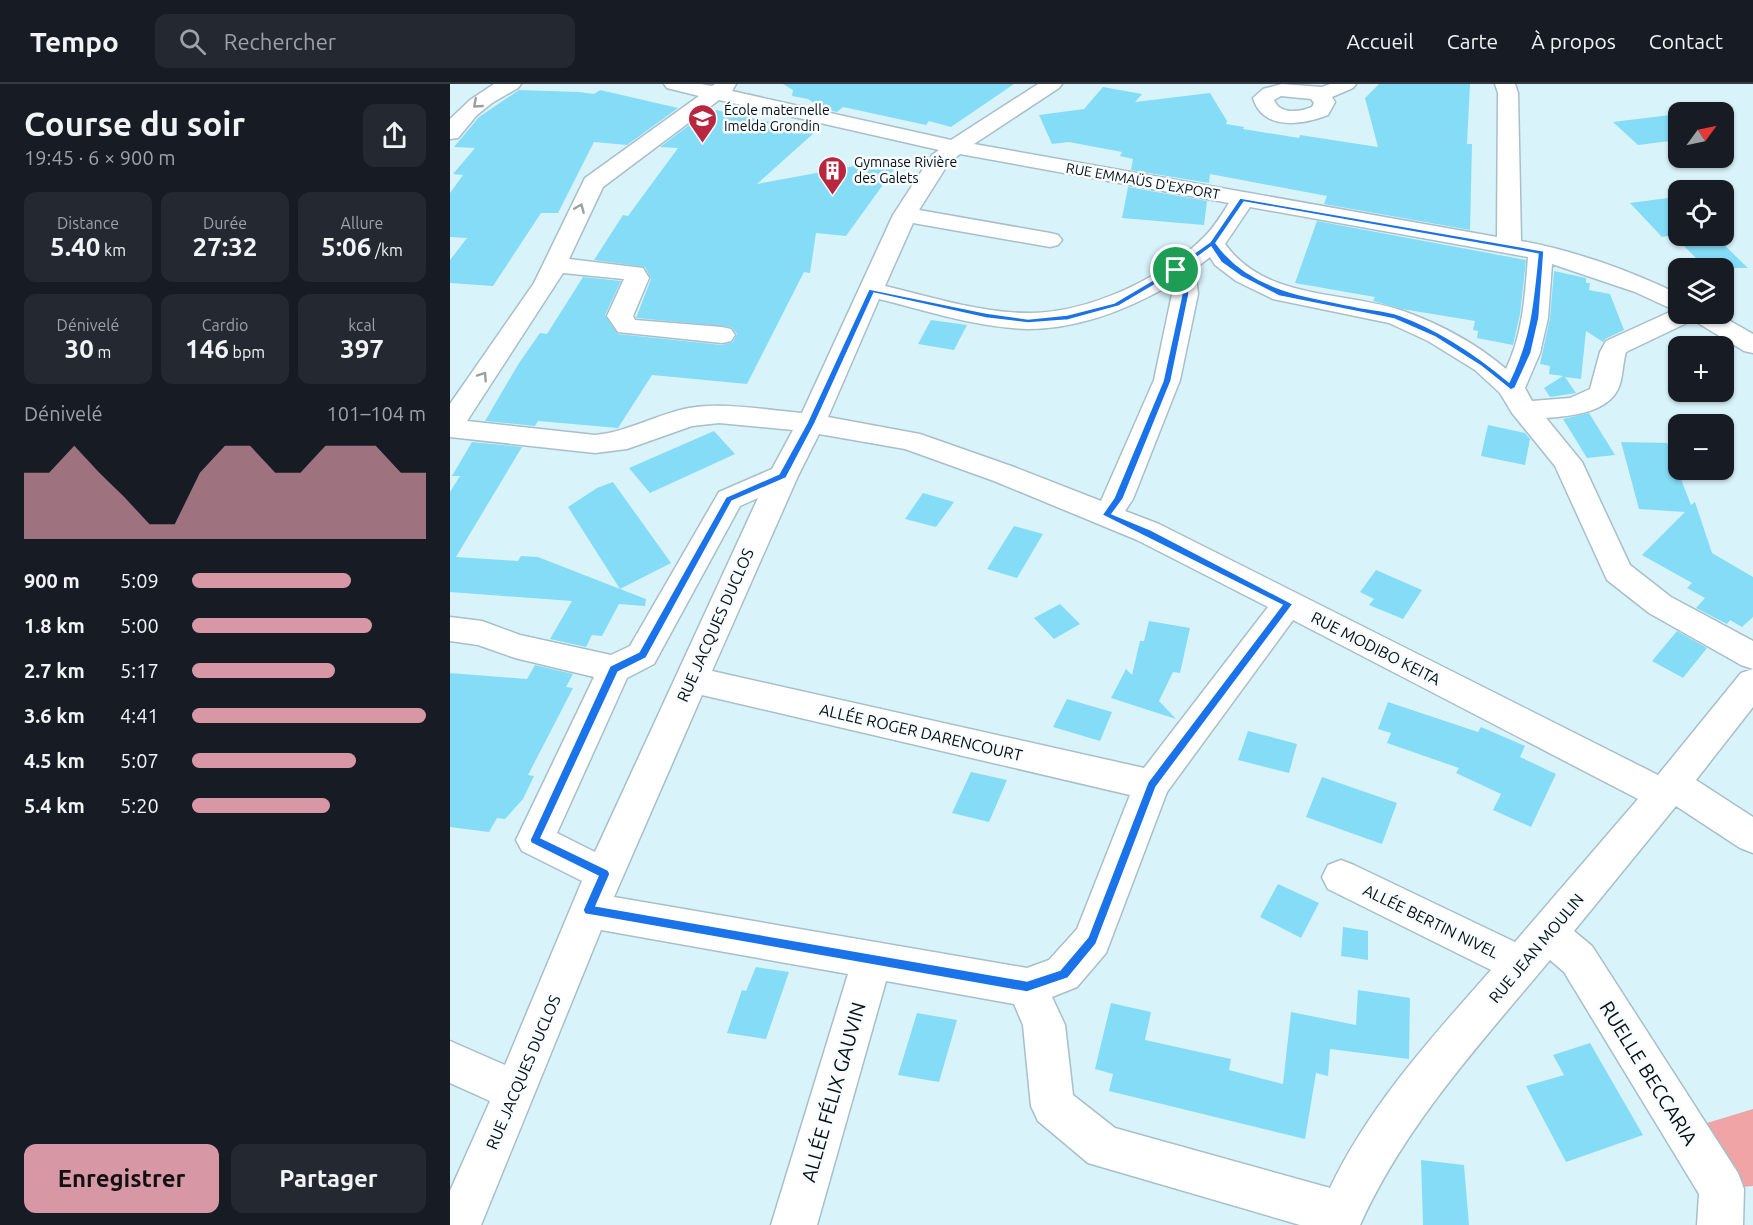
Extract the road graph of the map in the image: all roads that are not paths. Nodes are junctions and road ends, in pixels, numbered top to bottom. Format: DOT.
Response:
graph roads {
  1 [pos="512,84"];
  2 [pos="674,84"];
  3 [pos="1052,84"];
  4 [pos="1346,84"];
  5 [pos="1505,84"];
  6 [pos="721,89"];
  7 [pos="1317,93"];
  8 [pos="450,133"];
  9 [pos="955,147"];
  10 [pos="1243,200"];
  11 [pos="905,215"];
  12 [pos="1050,240"];
  13 [pos="1212,243"];
  14 [pos="1509,246"];
  15 [pos="1541,252"];
  16 [pos="556,265"];
  17 [pos="1176,270"];
  18 [pos="872,290"];
  19 [pos="1668,298"];
  20 [pos="1668,322"];
  21 [pos="1718,324"];
  22 [pos="722,335"];
  23 [pos="1753,345"];
  24 [pos="1518,399"];
  25 [pos="811,423"];
  26 [pos="450,426"];
  27 [pos="783,476"];
  28 [pos="1107,515"];
  29 [pos="1288,604"];
  30 [pos="450,629"];
  31 [pos="1753,656"];
  32 [pos="614,669"];
  33 [pos="691,679"];
  34 [pos="1753,682"];
  35 [pos="1152,785"];
  36 [pos="1668,790"];
  37 [pos="1753,837"];
  38 [pos="604,874"];
  39 [pos="1341,877"];
  40 [pos="589,910"];
  41 [pos="1548,934"];
  42 [pos="872,960"];
  43 [pos="1521,965"];
  44 [pos="1027,987"];
  45 [pos="450,1062"];
  46 [pos="516,1091"];
  47 [pos="1339,1220"];
  48 [pos="458,1225"];
  49 [pos="794,1225"];
  50 [pos="1720,1225"];
  1 -- 8 [label="street, one-way"];
  2 -- 6 [label="street, RUE EMMAÜS D'EXPORT"];
  3 -- 9 [label="street, RUE JACQUES DUCLOS"];
  4 -- 7 [label="street"];
  5 -- 14 [label="street"];
  6 -- 9 [label="street, RUE EMMAÜS D'EXPORT"];
  16 -- 6 [label="street, one-way"];
  9 -- 10 [label="street, RUE EMMAÜS D'EXPORT"];
  9 -- 11 [label="street, RUE JACQUES DUCLOS"];
  10 -- 13 [label="street"];
  10 -- 14 [label="street, RUE EMMAÜS D'EXPORT"];
  11 -- 12 [label="street"];
  11 -- 18 [label="street, RUE JACQUES DUCLOS"];
  13 -- 17 [label="street"];
  13 -- 24 [label="street"];
  14 -- 15 [label="street, RUE EMMAÜS D'EXPORT"];
  15 -- 19 [label="street, RUE EMMAÜS D'EXPORT"];
  15 -- 24 [label="street"];
  16 -- 22 [label="street"];
  26 -- 16 [label="street, one-way"];
  17 -- 18 [label="street"];
  17 -- 28 [label="street"];
  18 -- 25 [label="street, RUE JACQUES DUCLOS"];
  20 -- 24 [label="street"];
  21 -- 23 [label="street"];
  24 -- 31 [label="street"];
  25 -- 26 [label="street, RUE MODIBO KEITA"];
  25 -- 27 [label="street, RUE JACQUES DUCLOS"];
  25 -- 28 [label="street, RUE MODIBO KEITA"];
  27 -- 32 [label="street"];
  27 -- 33 [label="street, RUE JACQUES DUCLOS"];
  28 -- 29 [label="street, RUE MODIBO KEITA"];
  29 -- 35 [label="street"];
  29 -- 36 [label="street, RUE MODIBO KEITA"];
  30 -- 32 [label="street"];
  32 -- 38 [label="street"];
  33 -- 35 [label="street, ALLÉE ROGER DARENCOURT"];
  33 -- 38 [label="street, RUE JACQUES DUCLOS"];
  34 -- 36 [label="street, RUE JEAN MOULIN"];
  35 -- 44 [label="street"];
  36 -- 37 [label="street, RUE MODIBO KEITA"];
  36 -- 41 [label="street, RUE JEAN MOULIN"];
  38 -- 40 [label="street, RUE JACQUES DUCLOS"];
  39 -- 43 [label="street, ALLÉE BERTIN NIVEL"];
  40 -- 42 [label="street"];
  40 -- 46 [label="street, RUE JACQUES DUCLOS"];
  41 -- 43 [label="street, RUE JEAN MOULIN"];
  41 -- 50 [label="street, RUELLE BECCARIA"];
  42 -- 44 [label="street"];
  42 -- 49 [label="street, ALLÉE FÉLIX GAUVIN"];
  43 -- 47 [label="street, RUE JEAN MOULIN"];
  44 -- 47 [label="street"];
  45 -- 46 [label="street"];
  46 -- 48 [label="street, RUE JACQUES DUCLOS"];
}
